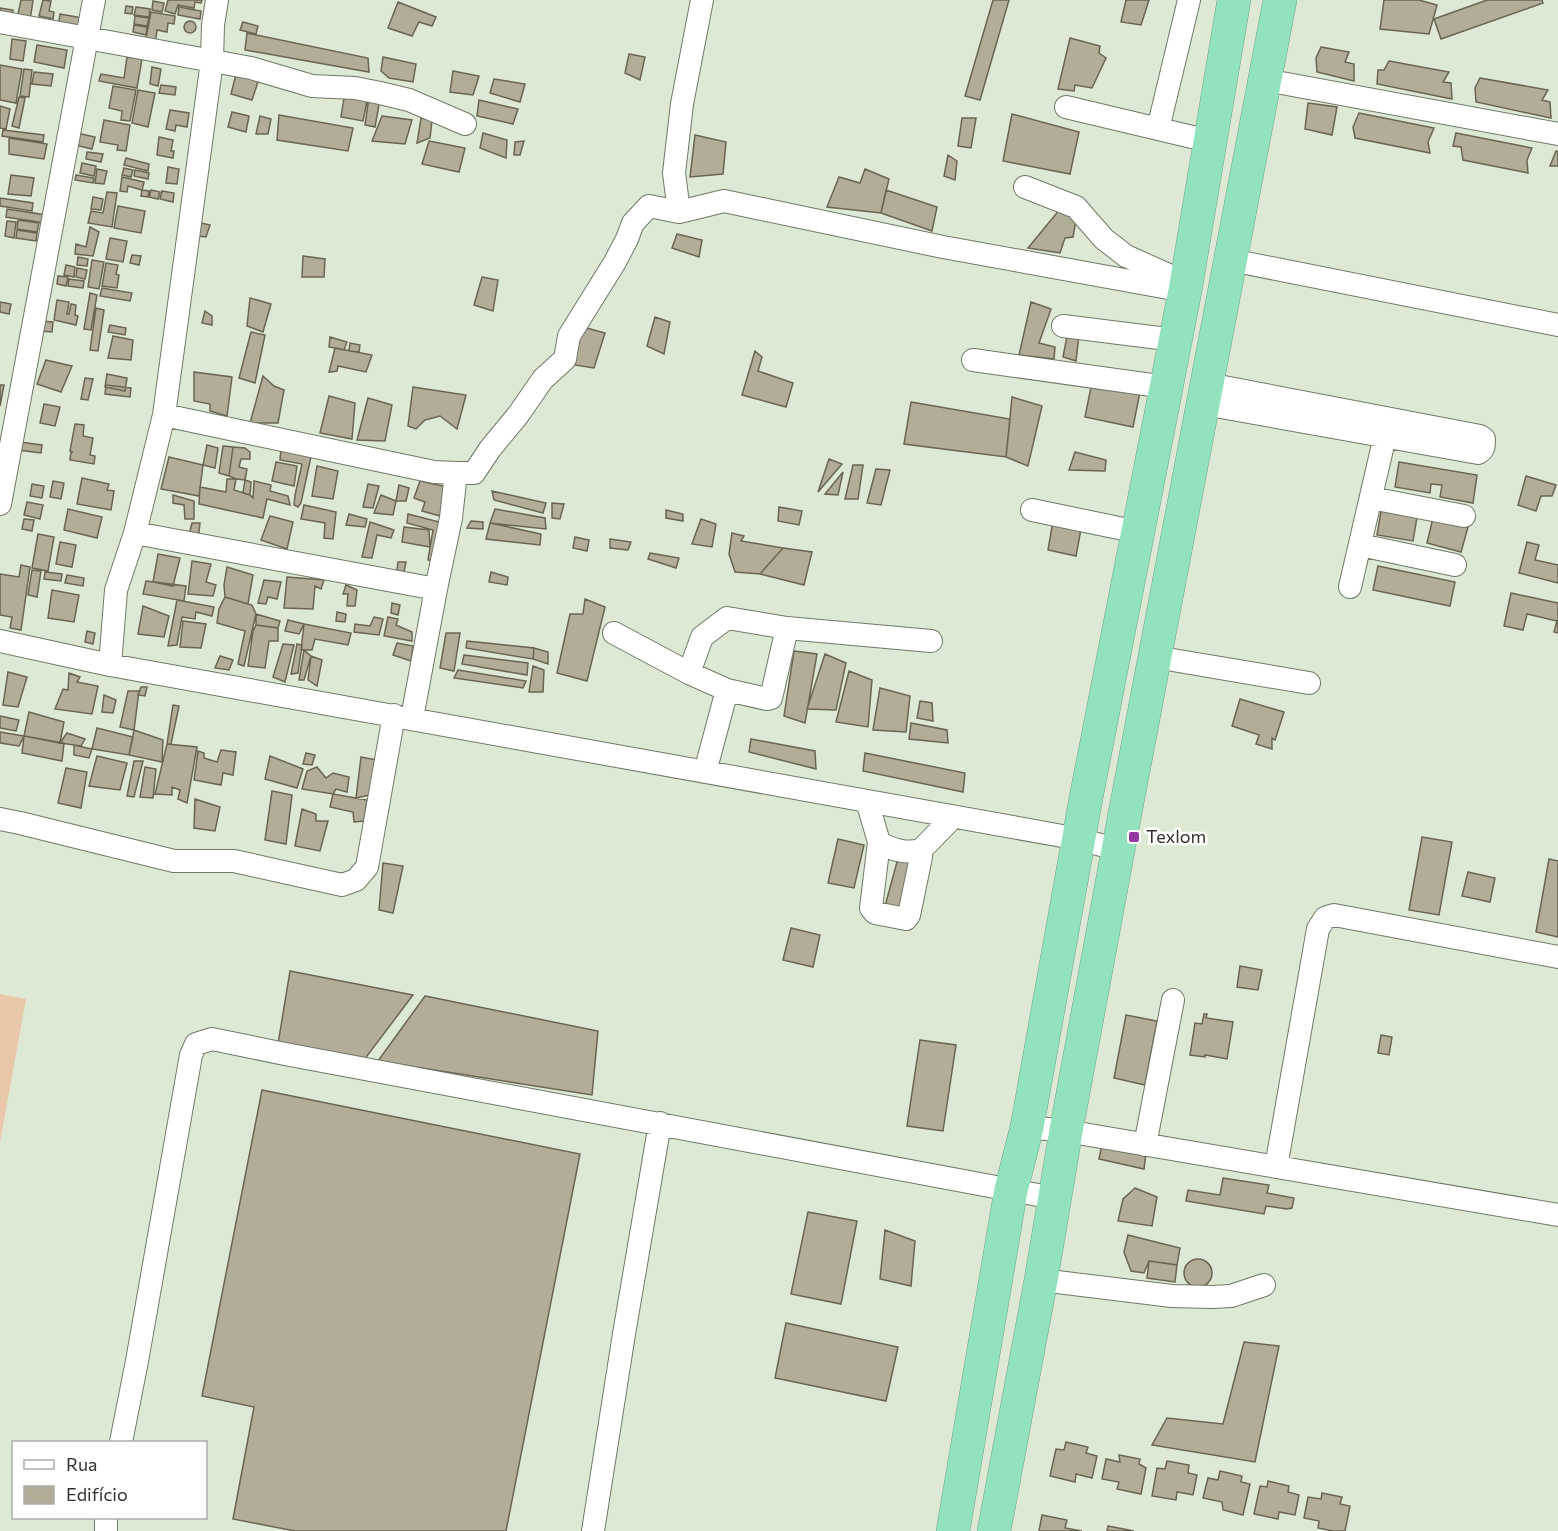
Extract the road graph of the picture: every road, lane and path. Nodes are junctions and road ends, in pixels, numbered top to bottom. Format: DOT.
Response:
graph roads {
  1 [pos="94,0"];
  2 [pos="217,0"];
  3 [pos="702,0"];
  4 [pos="1189,0"];
  5 [pos="1234,0"];
  6 [pos="1280,0"];
  7 [pos="0,22"];
  8 [pos="87,37"];
  9 [pos="212,61"];
  10 [pos="1265,80"];
  11 [pos="1066,107"];
  12 [pos="465,124"];
  13 [pos="1158,129"];
  14 [pos="1558,134"];
  15 [pos="1209,141"];
  16 [pos="1025,187"];
  17 [pos="680,212"];
  18 [pos="1231,261"];
  19 [pos="1185,287"];
  20 [pos="1558,325"];
  21 [pos="1063,326"];
  22 [pos="1175,340"];
  23 [pos="973,360"];
  24 [pos="1166,387"];
  25 [pos="1206,394"];
  26 [pos="164,415"];
  27 [pos="456,473"];
  28 [pos="1371,498"];
  29 [pos="0,504"];
  30 [pos="1032,510"];
  31 [pos="1464,516"];
  32 [pos="1138,532"];
  33 [pos="135,533"];
  34 [pos="1360,545"];
  35 [pos="1455,565"];
  36 [pos="1350,587"];
  37 [pos="436,589"];
  38 [pos="787,628"];
  39 [pos="614,633"];
  40 [pos="0,641"];
  41 [pos="931,641"];
  42 [pos="1155,657"];
  43 [pos="110,665"];
  44 [pos="689,673"];
  45 [pos="1309,683"];
  46 [pos="727,690"];
  47 [pos="403,717"];
  48 [pos="705,771"];
  49 [pos="867,801"];
  50 [pos="953,817"];
  51 [pos="0,819"];
  52 [pos="1079,840"];
  53 [pos="879,842"];
  54 [pos="921,850"];
  55 [pos="1119,850"];
  56 [pos="1558,957"];
  57 [pos="1173,1000"];
  58 [pos="660,1123"];
  59 [pos="1027,1127"];
  60 [pos="1066,1131"];
  61 [pos="1146,1145"];
  62 [pos="1276,1167"];
  63 [pos="1011,1190"];
  64 [pos="1054,1198"];
  65 [pos="1558,1215"];
  66 [pos="1041,1280"];
  67 [pos="1264,1285"];
  68 [pos="121,1441"];
  69 [pos="593,1531"];
  70 [pos="953,1531"];
  71 [pos="994,1531"];
  1 -- 8 [label="street"];
  2 -- 9 [label="street"];
  3 -- 17 [label="street"];
  4 -- 13 [label="street"];
  5 -- 15 [label="highway"];
  6 -- 10 [label="highway"];
  7 -- 8 [label="street"];
  8 -- 9 [label="street"];
  8 -- 29 [label="street"];
  9 -- 12 [label="street"];
  9 -- 26 [label="street"];
  10 -- 14 [label="street"];
  10 -- 18 [label="highway"];
  11 -- 13 [label="street"];
  13 -- 15 [label="street"];
  15 -- 19 [label="highway"];
  16 -- 19 [label="street"];
  17 -- 19 [label="street"];
  17 -- 27 [label="street"];
  18 -- 20 [label="street"];
  18 -- 25 [label="highway"];
  19 -- 22 [label="highway"];
  21 -- 22 [label="street"];
  22 -- 24 [label="highway"];
  23 -- 24 [label="street"];
  24 -- 32 [label="highway"];
  25 -- 28 [label="street"];
  25 -- 42 [label="highway"];
  26 -- 27 [label="street"];
  26 -- 33 [label="street"];
  27 -- 37 [label="street"];
  28 -- 31 [label="street"];
  28 -- 34 [label="street"];
  30 -- 32 [label="street"];
  32 -- 52 [label="highway"];
  33 -- 37 [label="street"];
  33 -- 43 [label="street"];
  34 -- 35 [label="street"];
  34 -- 36 [label="street"];
  37 -- 47 [label="street"];
  38 -- 41 [label="street"];
  38 -- 44 [label="street"];
  38 -- 46 [label="street"];
  39 -- 44 [label="street"];
  40 -- 43 [label="street"];
  42 -- 45 [label="street"];
  42 -- 55 [label="highway"];
  43 -- 47 [label="street"];
  44 -- 46 [label="street"];
  46 -- 48 [label="street"];
  47 -- 48 [label="street"];
  47 -- 51 [label="street"];
  48 -- 49 [label="street"];
  49 -- 50 [label="street"];
  49 -- 53 [label="street"];
  50 -- 52 [label="street"];
  50 -- 54 [label="street"];
  52 -- 55 [label="street"];
  52 -- 59 [label="highway"];
  53 -- 54 [label="street"];
  53 -- 54 [label="street"];
  55 -- 60 [label="highway"];
  56 -- 62 [label="street"];
  57 -- 61 [label="street"];
  58 -- 63 [label="street"];
  58 -- 68 [label="street"];
  58 -- 69 [label="street"];
  59 -- 60 [label="street"];
  59 -- 63 [label="highway"];
  60 -- 61 [label="street"];
  60 -- 64 [label="highway"];
  61 -- 62 [label="street"];
  62 -- 65 [label="street"];
  63 -- 64 [label="street"];
  63 -- 70 [label="highway"];
  64 -- 66 [label="highway"];
  66 -- 67 [label="street"];
  66 -- 71 [label="highway"];
}
